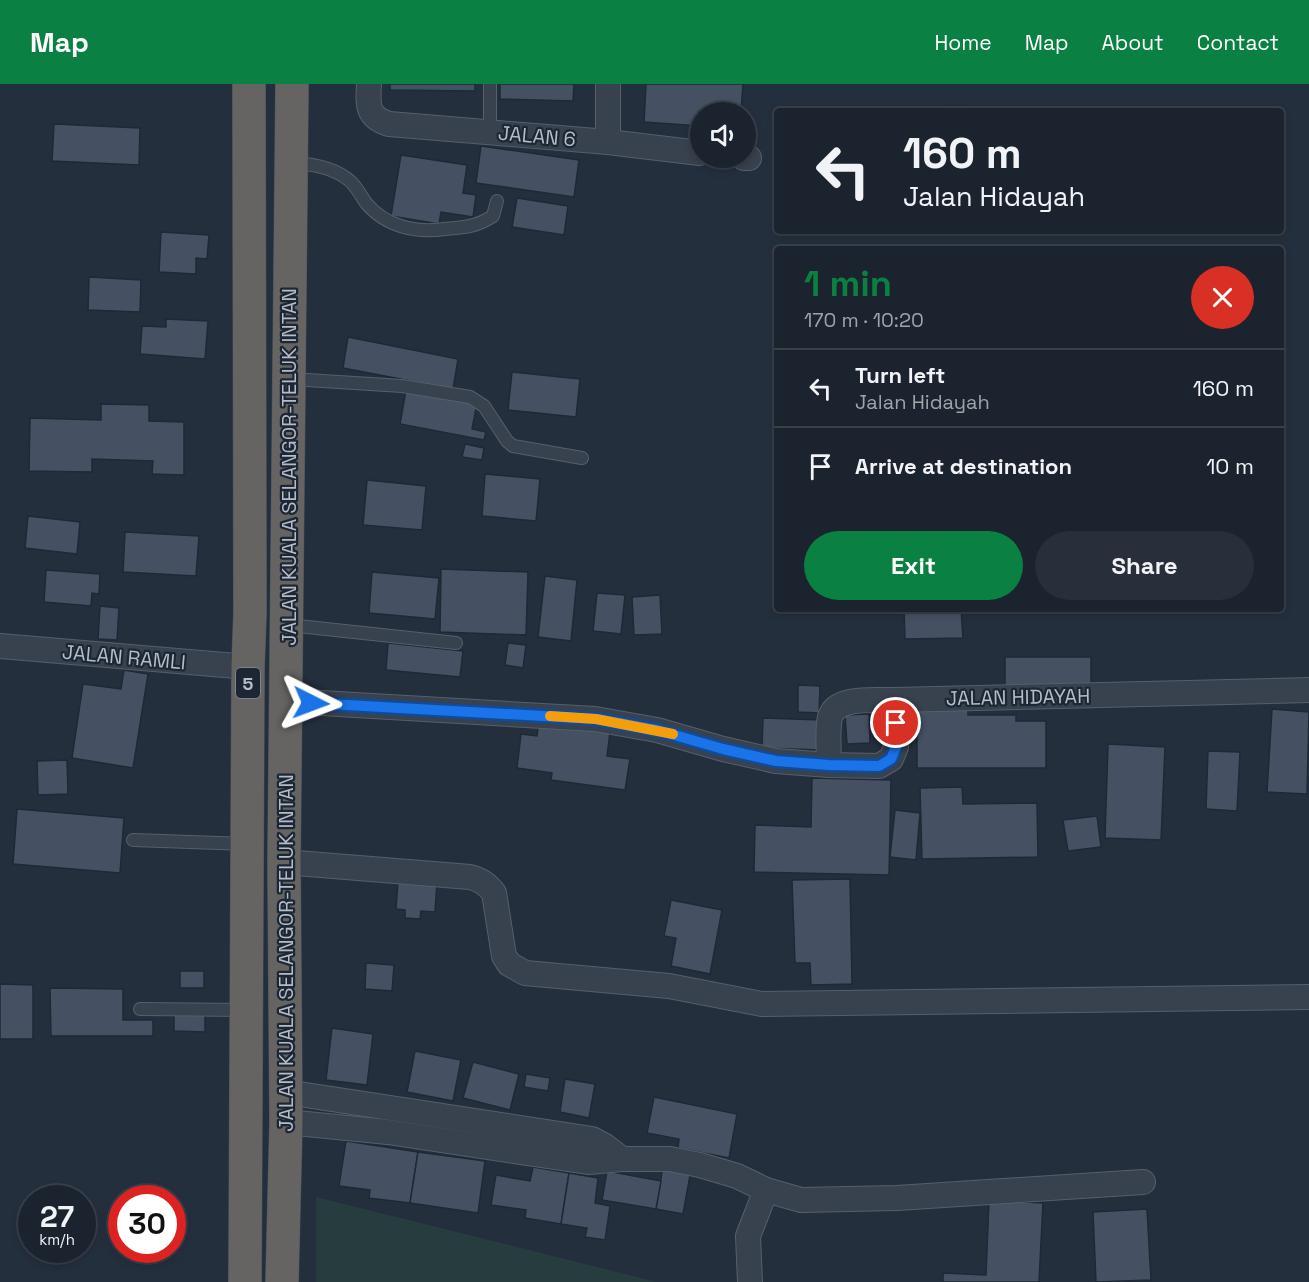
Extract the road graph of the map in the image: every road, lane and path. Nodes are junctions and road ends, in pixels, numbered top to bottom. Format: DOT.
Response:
graph roads {
  1 [pos="249,84"];
  2 [pos="292,84"];
  3 [pos="369,84"];
  4 [pos="490,84"];
  5 [pos="608,84"];
  6 [pos="490,132"];
  7 [pos="608,142"];
  8 [pos="690,152"];
  9 [pos="291,163"];
  10 [pos="497,201"];
  11 [pos="290,378"];
  12 [pos="582,458"];
  13 [pos="287,624"];
  14 [pos="456,643"];
  15 [pos="0,646"];
  16 [pos="248,667"];
  17 [pos="1309,690"];
  18 [pos="895,700"];
  19 [pos="287,702"];
  20 [pos="829,765"];
  21 [pos="134,840"];
  22 [pos="248,844"];
  23 [pos="284,862"];
  24 [pos="1309,997"];
  25 [pos="140,1009"];
  26 [pos="247,1010"];
  27 [pos="286,1107"];
  28 [pos="1143,1182"];
  29 [pos="766,1190"];
  30 [pos="245,1282"];
  31 [pos="282,1282"];
  32 [pos="750,1282"];
  1 -- 16 [label="highway, JALAN KUALA SELANGOR-TELUK INTAN / 5"];
  2 -- 9 [label="highway, JALAN KUALA SELANGOR-TELUK INTAN / 5"];
  3 -- 6 [label="street, JALAN 6"];
  4 -- 6 [label="lane"];
  5 -- 7 [label="street"];
  6 -- 7 [label="street, JALAN 6"];
  7 -- 8 [label="street, JALAN 6"];
  9 -- 10 [label="lane"];
  9 -- 11 [label="highway, JALAN KUALA SELANGOR-TELUK INTAN / 5"];
  11 -- 12 [label="lane"];
  11 -- 13 [label="highway, JALAN KUALA SELANGOR-TELUK INTAN / 5"];
  13 -- 14 [label="lane"];
  13 -- 19 [label="highway, JALAN KUALA SELANGOR-TELUK INTAN / 5"];
  15 -- 16 [label="street, JALAN RAMLI"];
  16 -- 22 [label="highway, JALAN KUALA SELANGOR-TELUK INTAN / 5"];
  17 -- 18 [label="street, JALAN HIDAYAH"];
  18 -- 20 [label="street"];
  18 -- 20 [label="street"];
  19 -- 20 [label="street"];
  19 -- 23 [label="highway, JALAN KUALA SELANGOR-TELUK INTAN / 5"];
  21 -- 22 [label="lane"];
  22 -- 26 [label="highway, JALAN KUALA SELANGOR-TELUK INTAN / 5"];
  23 -- 24 [label="street"];
  23 -- 27 [label="highway, JALAN KUALA SELANGOR-TELUK INTAN / 5"];
  25 -- 26 [label="lane"];
  26 -- 30 [label="highway, JALAN KUALA SELANGOR-TELUK INTAN / 5"];
  27 -- 29 [label="street"];
  27 -- 31 [label="highway, JALAN KUALA SELANGOR-TELUK INTAN / 5"];
  28 -- 29 [label="street"];
  29 -- 32 [label="street"];
}
